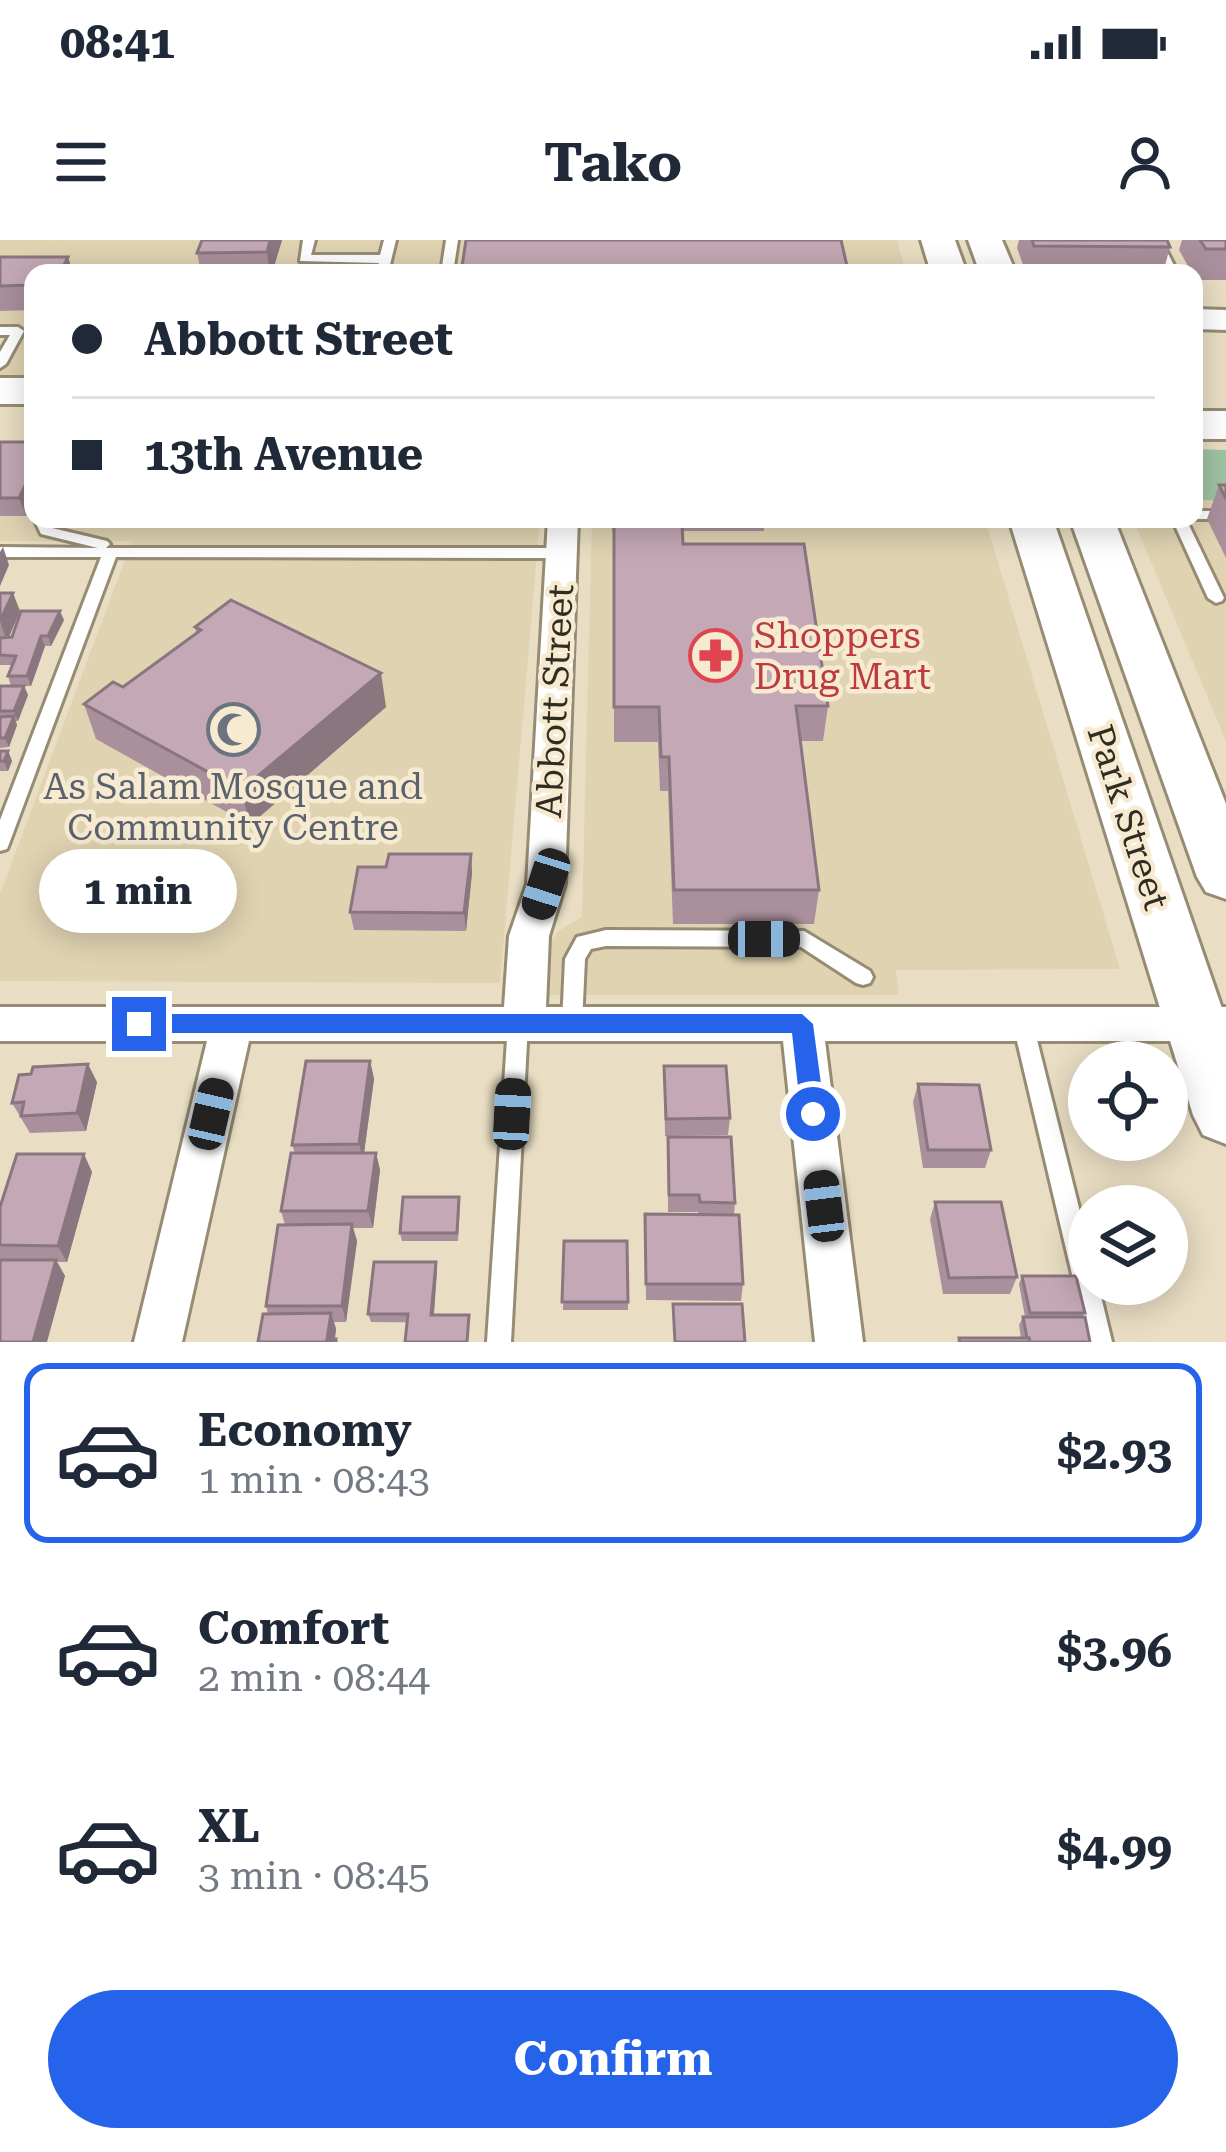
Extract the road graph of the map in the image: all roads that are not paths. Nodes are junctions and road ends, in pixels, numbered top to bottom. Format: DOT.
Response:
graph roads {
  1 [pos="309,240"];
  2 [pos="361,264"];
  3 [pos="0,331"];
  4 [pos="0,364"];
  5 [pos="45,528"];
  6 [pos="1034,528"];
  7 [pos="1095,528"];
  8 [pos="1183,528"];
  9 [pos="562,536"];
  10 [pos="111,549"];
  11 [pos="0,552"];
  12 [pos="1216,598"];
  13 [pos="0,844"];
  14 [pos="1226,877"];
  15 [pos="863,977"];
  16 [pos="0,1024"];
  17 [pos="232,1024"];
  18 [pos="521,1024"];
  19 [pos="572,1024"];
  20 [pos="802,1024"];
  21 [pos="1023,1024"];
  22 [pos="1211,1024"];
  23 [pos="1226,1115"];
  24 [pos="158,1342"];
  25 [pos="499,1342"];
  26 [pos="839,1342"];
  27 [pos="1100,1342"];
  1 -- 2 [label="lane"];
  3 -- 4 [label="lane"];
  5 -- 10 [label="lane"];
  6 -- 22 [label="main road, Park Street"];
  7 -- 14 [label="main road, Park Street"];
  8 -- 12 [label="lane"];
  9 -- 10 [label="lane"];
  9 -- 18 [label="street, Abbott Street"];
  10 -- 11 [label="lane"];
  10 -- 13 [label="lane"];
  15 -- 19 [label="lane"];
  16 -- 17 [label="street"];
  17 -- 18 [label="street"];
  17 -- 24 [label="street"];
  18 -- 19 [label="street"];
  18 -- 25 [label="lane"];
  19 -- 20 [label="street"];
  20 -- 21 [label="street"];
  20 -- 26 [label="street"];
  21 -- 22 [label="street"];
  21 -- 27 [label="lane"];
  22 -- 23 [label="main road, Park Street"];
}
